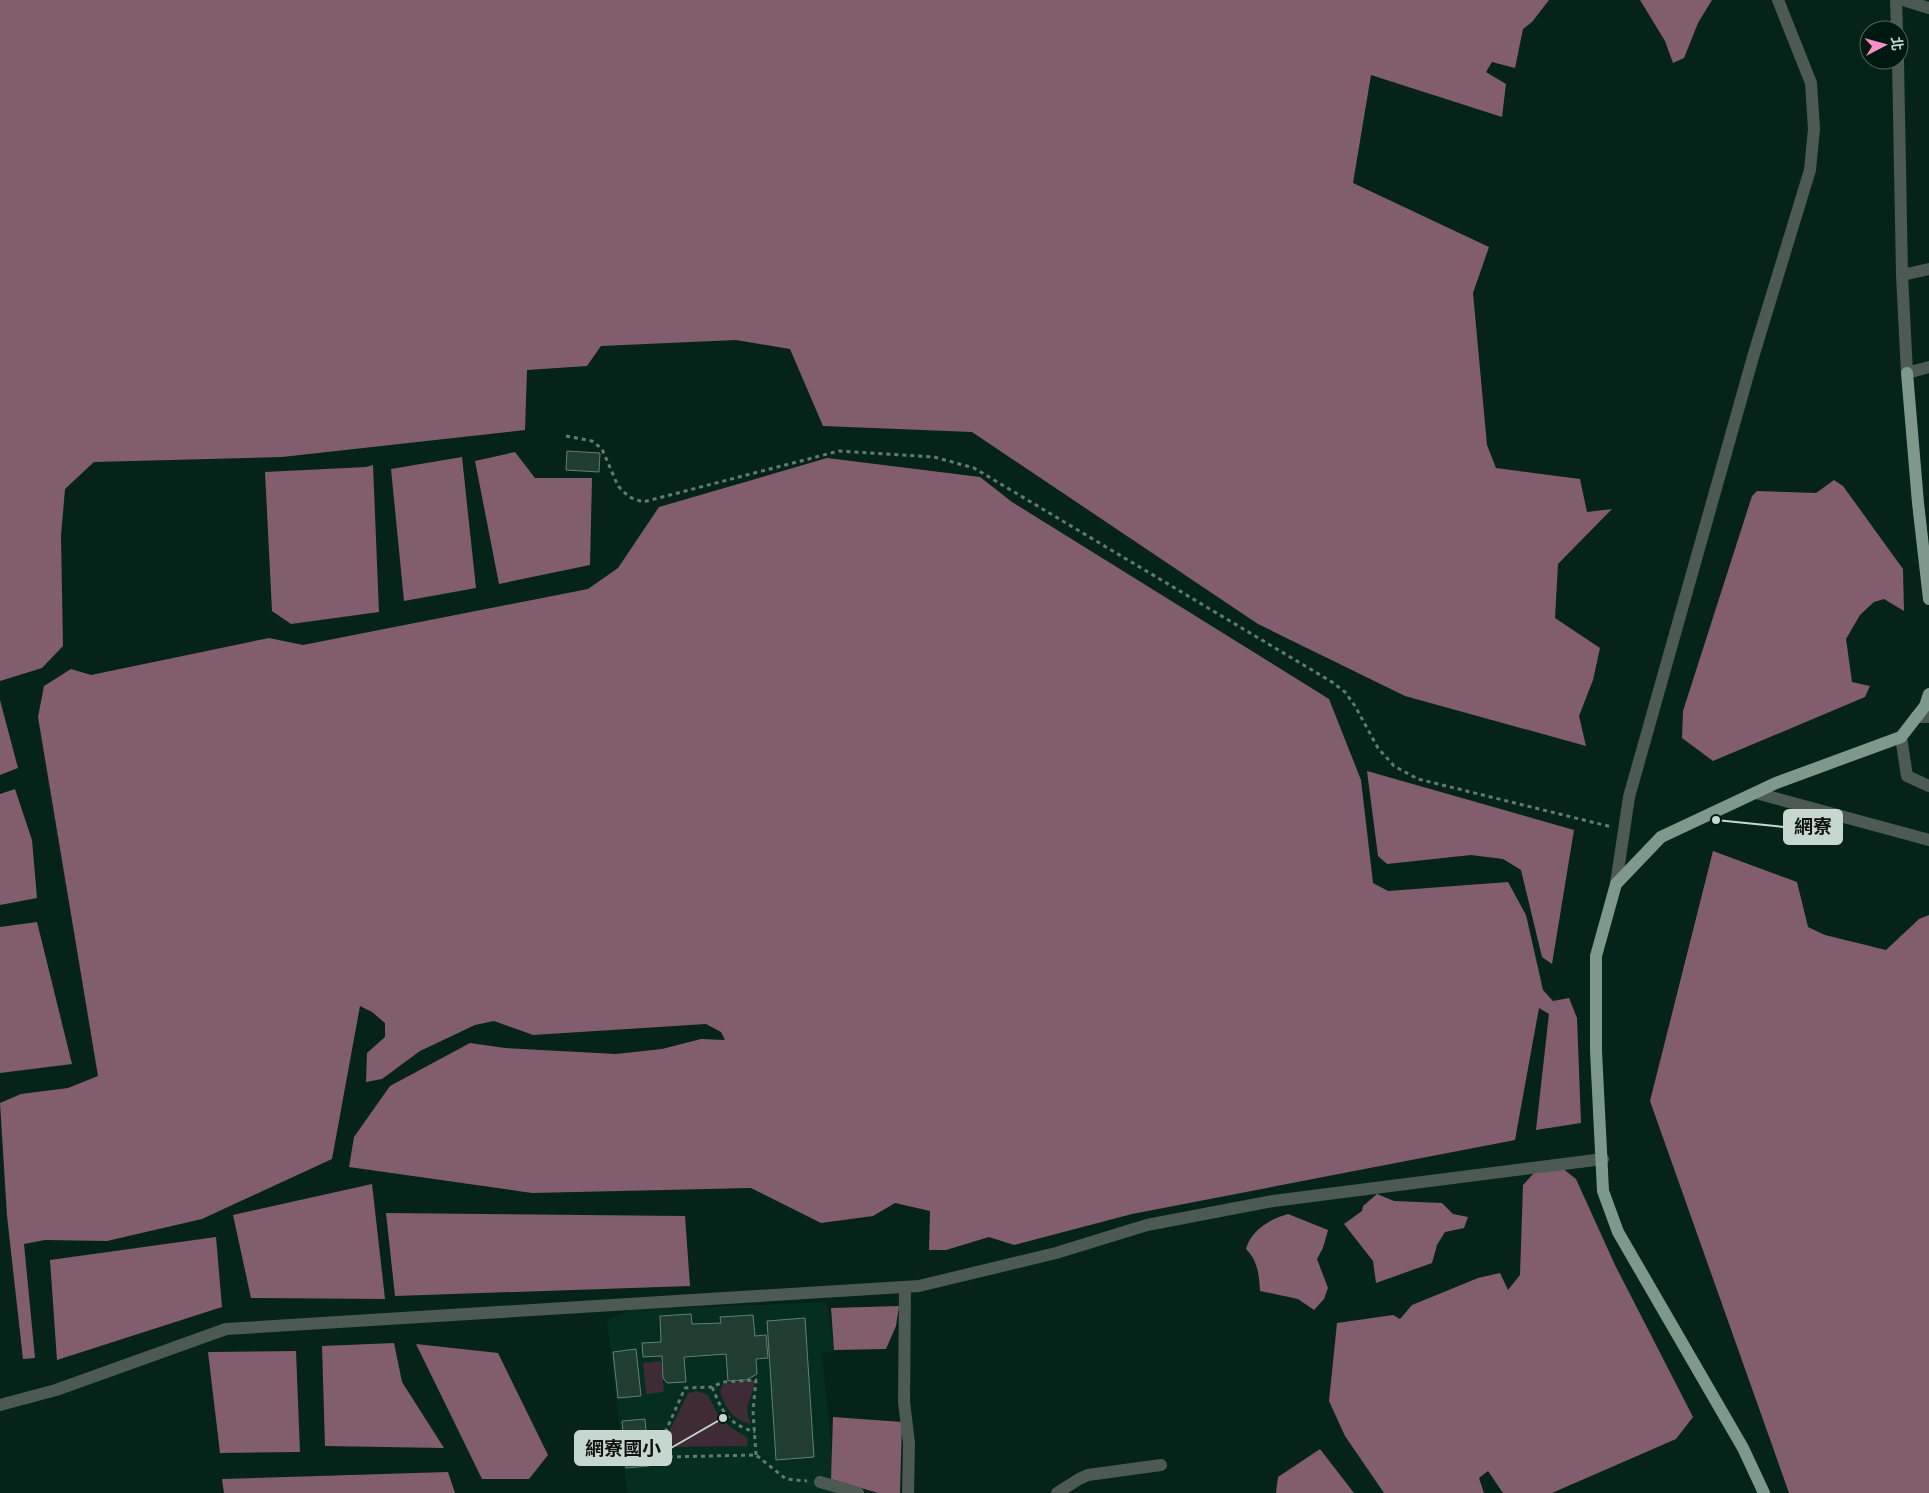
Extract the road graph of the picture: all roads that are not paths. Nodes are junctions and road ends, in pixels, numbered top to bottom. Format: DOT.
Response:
graph roads {
  1 [pos="1778,0"];
  2 [pos="1896,0"];
  3 [pos="1902,0"];
  4 [pos="1929,8"];
  5 [pos="1897,20"];
  6 [pos="1898,70"];
  7 [pos="1929,269"];
  8 [pos="1902,275"];
  9 [pos="1929,367"];
  10 [pos="1907,373"];
  11 [pos="1929,599"];
  12 [pos="1929,694"];
  13 [pos="1923,717"];
  14 [pos="1901,736"];
  15 [pos="1929,786"];
  16 [pos="1756,793"];
  17 [pos="1929,840"];
  18 [pos="1616,884"];
  19 [pos="1603,1160"];
  20 [pos="905,1287"];
  21 [pos="0,1404"];
  22 [pos="1161,1465"];
  23 [pos="820,1482"];
  24 [pos="858,1493"];
  25 [pos="908,1493"];
  26 [pos="1057,1493"];
  27 [pos="1764,1493"];
  1 -- 18 [label="street"];
  2 -- 5 [label="street"];
  3 -- 4 [label="street"];
  6 -- 8 [label="street"];
  7 -- 8 [label="street"];
  8 -- 10 [label="street"];
  9 -- 10 [label="street"];
  10 -- 11 [label="main road"];
  12 -- 13 [label="main road"];
  13 -- 14 [label="main road"];
  14 -- 15 [label="street"];
  14 -- 16 [label="main road"];
  16 -- 17 [label="street"];
  16 -- 18 [label="main road"];
  18 -- 19 [label="main road"];
  19 -- 20 [label="street"];
  19 -- 27 [label="main road"];
  20 -- 21 [label="street"];
  20 -- 25 [label="street"];
  22 -- 26 [label="street"];
  23 -- 24 [label="street"];
}
